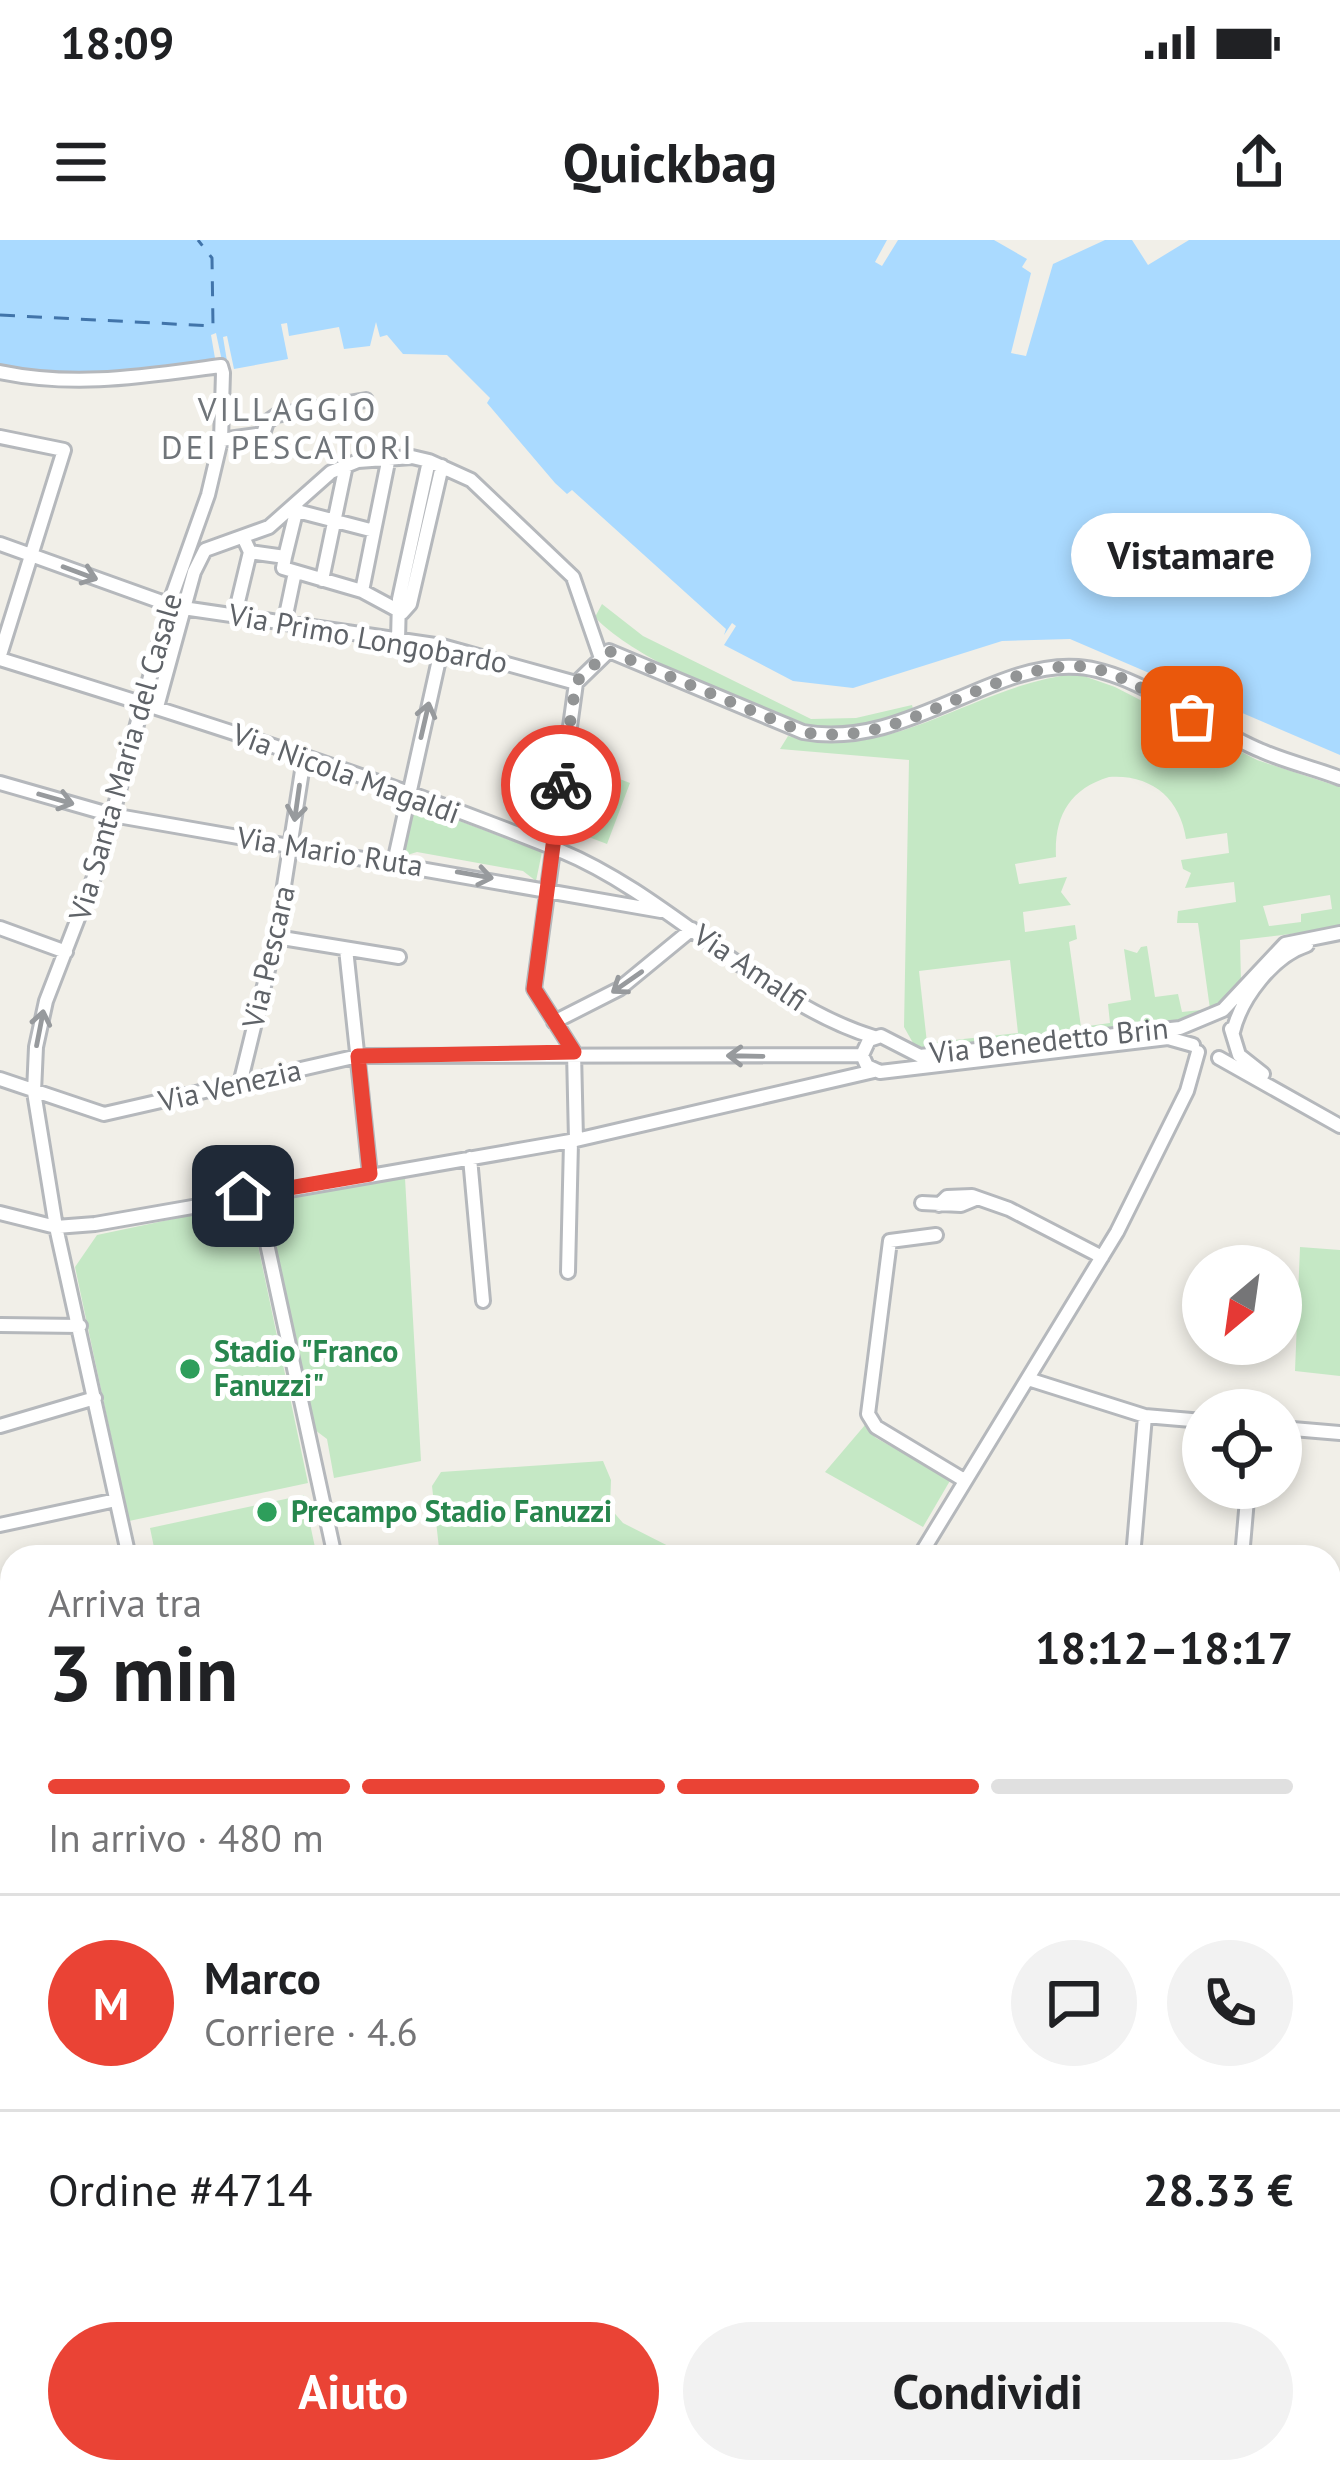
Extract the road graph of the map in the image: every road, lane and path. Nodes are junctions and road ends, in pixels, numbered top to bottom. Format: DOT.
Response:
graph roads {
  1 [pos="0,372"];
  2 [pos="366,400"];
  3 [pos="0,437"];
  4 [pos="221,440"];
  5 [pos="389,457"];
  6 [pos="435,464"];
  7 [pos="346,465"];
  8 [pos="297,508"];
  9 [pos="334,524"];
  10 [pos="374,531"];
  11 [pos="0,544"];
  12 [pos="247,545"];
  13 [pos="33,556"];
  14 [pos="285,557"];
  15 [pos="296,572"];
  16 [pos="322,580"];
  17 [pos="362,591"];
  18 [pos="237,606"];
  19 [pos="183,608"];
  20 [pos="402,613"];
  21 [pos="286,615"];
  22 [pos="398,640"];
  23 [pos="442,646"];
  24 [pos="0,657"];
  25 [pos="601,658"];
  26 [pos="576,682"];
  27 [pos="141,702"];
  28 [pos="157,707"];
  29 [pos="304,758"];
  30 [pos="1340,778"];
  31 [pos="0,783"];
  32 [pos="409,795"];
  33 [pos="112,815"];
  34 [pos="291,848"];
  35 [pos="551,848"];
  36 [pos="393,867"];
  37 [pos="548,889"];
  38 [pos="668,913"];
  39 [pos="0,928"];
  40 [pos="692,928"];
  41 [pos="1340,936"];
  42 [pos="276,937"];
  43 [pos="346,949"];
  44 [pos="66,952"];
  45 [pos="399,957"];
  46 [pos="1206,1019"];
  47 [pos="554,1022"];
  48 [pos="832,1023"];
  49 [pos="1233,1035"];
  50 [pos="874,1037"];
  51 [pos="848,1040"];
  52 [pos="896,1047"];
  53 [pos="1196,1048"];
  54 [pos="574,1052"];
  55 [pos="358,1056"];
  56 [pos="862,1057"];
  57 [pos="842,1058"];
  58 [pos="1216,1059"];
  59 [pos="890,1069"];
  60 [pos="874,1071"];
  61 [pos="0,1079"];
  62 [pos="838,1081"];
  63 [pos="240,1084"];
  64 [pos="1276,1088"];
  65 [pos="1186,1090"];
  66 [pos="34,1092"];
  67 [pos="1340,1126"];
  68 [pos="573,1141"];
  69 [pos="470,1158"];
  70 [pos="370,1174"];
  71 [pos="256,1193"];
  72 [pos="922,1203"];
  73 [pos="0,1213"];
  74 [pos="56,1227"];
  75 [pos="936,1235"];
  76 [pos="1102,1257"];
  77 [pos="568,1272"];
  78 [pos="483,1301"];
  79 [pos="0,1325"];
  80 [pos="80,1327"];
  81 [pos="1028,1379"];
  82 [pos="95,1398"];
  83 [pos="1145,1416"];
  84 [pos="1182,1419"];
  85 [pos="0,1426"];
  86 [pos="1302,1430"];
  87 [pos="1340,1433"];
  88 [pos="964,1480"];
  89 [pos="116,1500"];
  90 [pos="1246,1509"];
  91 [pos="0,1525"];
  92 [pos="126,1545"];
  93 [pos="331,1545"];
  94 [pos="926,1545"];
  95 [pos="1134,1545"];
  96 [pos="1243,1545"];
  1 -- 4 [label="street, Via Santa Maria del Casale"];
  2 -- 4 [label="street"];
  3 -- 13 [label="street"];
  4 -- 27 [label="street, Via Santa Maria del Casale"];
  5 -- 6 [label="street"];
  5 -- 7 [label="street"];
  5 -- 10 [label="street"];
  6 -- 20 [label="street"];
  6 -- 25 [label="street"];
  7 -- 8 [label="street"];
  7 -- 9 [label="street"];
  8 -- 9 [label="street"];
  8 -- 12 [label="street"];
  8 -- 14 [label="street"];
  9 -- 10 [label="street"];
  9 -- 16 [label="street"];
  10 -- 17 [label="street"];
  11 -- 13 [label="street, Via Primo Longobardo"];
  12 -- 14 [label="street"];
  12 -- 18 [label="street"];
  12 -- 19 [label="street"];
  13 -- 19 [label="street, Via Primo Longobardo, one-way, bridge"];
  13 -- 24 [label="street"];
  14 -- 15 [label="street"];
  15 -- 16 [label="street"];
  15 -- 21 [label="street"];
  16 -- 17 [label="street"];
  17 -- 20 [label="street"];
  19 -- 22 [label="street, Via Primo Longobardo"];
  19 -- 28 [label="street"];
  20 -- 22 [label="street"];
  22 -- 23 [label="street, Via Primo Longobardo"];
  23 -- 26 [label="street, Via Primo Longobardo"];
  32 -- 23 [label="street, one-way"];
  24 -- 27 [label="street, Via Nicola Magaldi"];
  25 -- 26 [label="street"];
  25 -- 30 [label="street"];
  26 -- 35 [label="street"];
  27 -- 28 [label="street, Via Nicola Magaldi"];
  27 -- 33 [label="street, Via Santa Maria del Casale"];
  28 -- 29 [label="street, Via Nicola Magaldi"];
  29 -- 32 [label="street, Via Nicola Magaldi"];
  29 -- 34 [label="street, Via Pescara, one-way"];
  31 -- 33 [label="street, Via Mario Ruta, one-way"];
  32 -- 35 [label="street, Via Nicola Magaldi"];
  32 -- 36 [label="street"];
  33 -- 34 [label="street, Via Mario Ruta"];
  33 -- 44 [label="street, Via Santa Maria del Casale"];
  34 -- 36 [label="street, Via Mario Ruta"];
  34 -- 42 [label="street, Via Pescara"];
  35 -- 37 [label="street"];
  35 -- 38 [label="street, Via Amalfi"];
  36 -- 37 [label="street, Via Mario Ruta, one-way"];
  37 -- 38 [label="street, Via Amalfi"];
  37 -- 47 [label="street"];
  38 -- 40 [label="street, Via Amalfi"];
  39 -- 44 [label="street"];
  40 -- 47 [label="street, one-way"];
  40 -- 48 [label="street, Via Amalfi"];
  41 -- 46 [label="street"];
  41 -- 49 [label="street"];
  42 -- 43 [label="street"];
  42 -- 63 [label="street, Via Pescara"];
  43 -- 45 [label="street"];
  43 -- 55 [label="street"];
  66 -- 44 [label="street, Via Santa Maria del Casale, one-way"];
  46 -- 49 [label="street"];
  46 -- 52 [label="street, Via Benedetto Brin"];
  46 -- 53 [label="street"];
  47 -- 54 [label="street"];
  48 -- 50 [label="street, Via Amalfi"];
  48 -- 51 [label="street, Via Amalfi"];
  49 -- 58 [label="street"];
  49 -- 64 [label="street"];
  50 -- 52 [label="street, Via Benedetto Brin"];
  50 -- 56 [label="street, Via Benedetto Brin"];
  51 -- 56 [label="street, Via Amalfi"];
  51 -- 57 [label="street"];
  52 -- 59 [label="street, Via Benedetto Brin"];
  53 -- 58 [label="street"];
  53 -- 59 [label="street, Via Benedetto Brin"];
  53 -- 65 [label="street"];
  54 -- 55 [label="street, Via Venezia"];
  57 -- 54 [label="street, Via Venezia, one-way"];
  54 -- 68 [label="street"];
  55 -- 63 [label="street, Via Venezia"];
  55 -- 70 [label="street"];
  56 -- 57 [label="street, Via Venezia"];
  56 -- 60 [label="street"];
  56 -- 62 [label="street, Via Benedetto Brin"];
  58 -- 64 [label="street"];
  58 -- 65 [label="street"];
  59 -- 60 [label="street, Via Benedetto Brin"];
  60 -- 62 [label="street, Via Benedetto Brin"];
  61 -- 66 [label="street, Via Venezia"];
  62 -- 68 [label="street, Via Benedetto Brin"];
  63 -- 66 [label="street, Via Venezia"];
  64 -- 67 [label="street"];
  65 -- 76 [label="street"];
  66 -- 74 [label="street, Via Santa Maria del Casale"];
  68 -- 69 [label="street, Via Benedetto Brin"];
  68 -- 77 [label="street"];
  69 -- 70 [label="street, Via Benedetto Brin"];
  69 -- 78 [label="street"];
  70 -- 71 [label="street, Via Benedetto Brin"];
  71 -- 74 [label="street, Via Benedetto Brin"];
  71 -- 93 [label="street"];
  72 -- 76 [label="street"];
  73 -- 74 [label="street, Via Benedetto Brin"];
  74 -- 80 [label="street, Via Santa Maria del Casale"];
  75 -- 88 [label="street"];
  76 -- 81 [label="street"];
  79 -- 80 [label="street"];
  80 -- 82 [label="street, Via Santa Maria del Casale"];
  81 -- 83 [label="street"];
  81 -- 88 [label="street"];
  82 -- 85 [label="street"];
  82 -- 89 [label="street, Via Santa Maria del Casale"];
  83 -- 84 [label="street"];
  83 -- 95 [label="street"];
  86 -- 87 [label="street"];
  88 -- 94 [label="street"];
  89 -- 91 [label="street"];
  89 -- 92 [label="street, Via Santa Maria del Casale"];
  90 -- 96 [label="street"];
}
